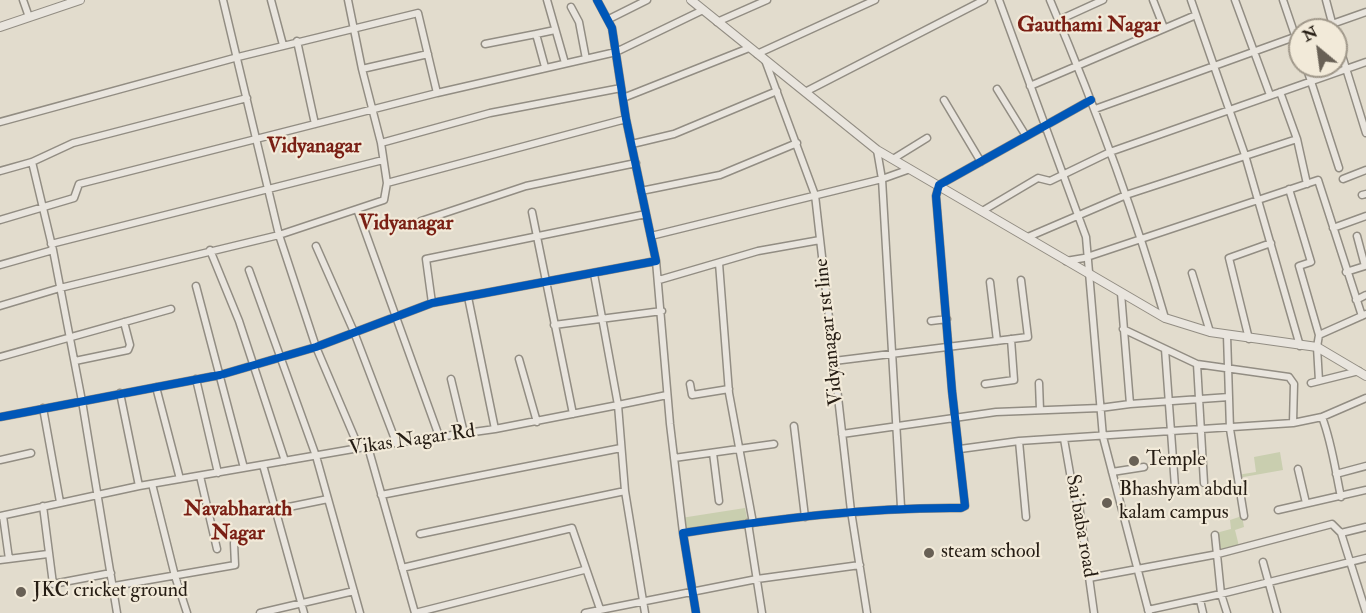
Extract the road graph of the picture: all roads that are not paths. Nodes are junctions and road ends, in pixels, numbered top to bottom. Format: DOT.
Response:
graph roads {
  1 [pos="23,0"];
  2 [pos="80,0"];
  3 [pos="223,0"];
  4 [pos="271,0"];
  5 [pos="348,0"];
  6 [pos="547,0"];
  7 [pos="597,0"];
  8 [pos="647,0"];
  9 [pos="691,0"];
  10 [pos="768,0"];
  11 [pos="875,0"];
  12 [pos="984,0"];
  13 [pos="999,0"];
  14 [pos="1050,0"];
  15 [pos="1103,0"];
  16 [pos="1154,0"];
  17 [pos="1191,0"];
  18 [pos="1235,0"];
  19 [pos="1283,0"];
  20 [pos="1326,0"];
  21 [pos="64,3"];
  22 [pos="571,7"];
  23 [pos="703,10"];
  24 [pos="1366,12"];
  25 [pos="1196,15"];
  26 [pos="29,17"];
  27 [pos="1290,18"];
  28 [pos="1331,18"];
  29 [pos="609,19"];
  30 [pos="1059,20"];
  31 [pos="1348,20"];
  32 [pos="717,22"];
  33 [pos="0,27"];
  34 [pos="1164,28"];
  35 [pos="354,29"];
  36 [pos="555,30"];
  37 [pos="536,34"];
  38 [pos="1288,39"];
  39 [pos="297,42"];
  40 [pos="485,44"];
  41 [pos="283,45"];
  42 [pos="749,48"];
  43 [pos="1255,51"];
  44 [pos="616,52"];
  45 [pos="428,54"];
  46 [pos="757,54"];
  47 [pos="238,57"];
  48 [pos="586,58"];
  49 [pos="765,59"];
  50 [pos="1366,62"];
  51 [pos="565,63"];
  52 [pos="1077,65"];
  53 [pos="1213,66"];
  54 [pos="545,67"];
  55 [pos="362,69"];
  56 [pos="1348,69"];
  57 [pos="1348,72"];
  58 [pos="1310,78"];
  59 [pos="1320,78"];
  60 [pos="1311,81"];
  61 [pos="1030,86"];
  62 [pos="621,88"];
  63 [pos="997,89"];
  64 [pos="777,91"];
  65 [pos="807,91"];
  66 [pos="1280,92"];
  67 [pos="437,93"];
  68 [pos="1270,95"];
  69 [pos="248,98"];
  70 [pos="623,98"];
  71 [pos="944,100"];
  72 [pos="1091,100"];
  73 [pos="1095,109"];
  74 [pos="1230,110"];
  75 [pos="372,111"];
  76 [pos="626,119"];
  77 [pos="0,122"];
  78 [pos="315,124"];
  79 [pos="1046,124"];
  80 [pos="1366,133"];
  81 [pos="1026,136"];
  82 [pos="927,138"];
  83 [pos="257,139"];
  84 [pos="1297,139"];
  85 [pos="381,143"];
  86 [pos="797,143"];
  87 [pos="632,144"];
  88 [pos="878,150"];
  89 [pos="1110,152"];
  90 [pos="1245,156"];
  91 [pos="893,159"];
  92 [pos="383,160"];
  93 [pos="32,162"];
  94 [pos="981,162"];
  95 [pos="636,163"];
  96 [pos="1339,168"];
  97 [pos="910,169"];
  98 [pos="1366,170"];
  99 [pos="0,171"];
  100 [pos="1062,174"];
  101 [pos="882,178"];
  102 [pos="1343,179"];
  103 [pos="387,183"];
  104 [pos="1307,184"];
  105 [pos="939,185"];
  106 [pos="268,189"];
  107 [pos="1289,189"];
  108 [pos="641,191"];
  109 [pos="815,195"];
  110 [pos="1126,195"];
  111 [pos="1258,200"];
  112 [pos="44,208"];
  113 [pos="357,209"];
  114 [pos="984,210"];
  115 [pos="532,212"];
  116 [pos="646,214"];
  117 [pos="1078,216"];
  118 [pos="1366,216"];
  119 [pos="0,220"];
  120 [pos="421,221"];
  121 [pos="1333,228"];
  122 [pos="279,235"];
  123 [pos="537,236"];
  124 [pos="651,236"];
  125 [pos="1357,236"];
  126 [pos="1028,237"];
  127 [pos="1142,237"];
  128 [pos="820,240"];
  129 [pos="1271,243"];
  130 [pos="316,246"];
  131 [pos="52,247"];
  132 [pos="210,250"];
  133 [pos="1088,256"];
  134 [pos="656,261"];
  135 [pos="1065,261"];
  136 [pos="719,263"];
  137 [pos="0,265"];
  138 [pos="1365,268"];
  139 [pos="249,270"];
  140 [pos="1346,272"];
  141 [pos="1192,273"];
  142 [pos="594,274"];
  143 [pos="1091,277"];
  144 [pos="658,280"];
  145 [pos="1021,280"];
  146 [pos="990,282"];
  147 [pos="545,283"];
  148 [pos="196,286"];
  149 [pos="60,288"];
  150 [pos="1121,293"];
  151 [pos="1366,295"];
  152 [pos="468,297"];
  153 [pos="1356,300"];
  154 [pos="432,303"];
  155 [pos="0,306"];
  156 [pos="171,309"];
  157 [pos="662,311"];
  158 [pos="397,315"];
  159 [pos="1364,315"];
  160 [pos="602,317"];
  161 [pos="1165,318"];
  162 [pos="947,319"];
  163 [pos="931,321"];
  164 [pos="124,322"];
  165 [pos="554,325"];
  166 [pos="1123,329"];
  167 [pos="354,332"];
  168 [pos="1210,332"];
  169 [pos="1319,334"];
  170 [pos="1227,335"];
  171 [pos="70,337"];
  172 [pos="1011,339"];
  173 [pos="1249,339"];
  174 [pos="998,341"];
  175 [pos="1300,346"];
  176 [pos="316,347"];
  177 [pos="950,347"];
  178 [pos="1317,347"];
  179 [pos="1165,348"];
  180 [pos="892,353"];
  181 [pos="0,357"];
  182 [pos="280,358"];
  183 [pos="519,359"];
  184 [pos="834,361"];
  185 [pos="75,362"];
  186 [pos="1197,364"];
  187 [pos="254,365"];
  188 [pos="1228,368"];
  189 [pos="1363,374"];
  190 [pos="220,375"];
  191 [pos="196,379"];
  192 [pos="451,379"];
  193 [pos="1319,381"];
  194 [pos="1039,383"];
  195 [pos="1311,383"];
  196 [pos="690,384"];
  197 [pos="985,384"];
  198 [pos="156,387"];
  199 [pos="729,389"];
  200 [pos="120,393"];
  201 [pos="668,395"];
  202 [pos="1229,397"];
  203 [pos="1198,398"];
  204 [pos="1366,398"];
  205 [pos="82,400"];
  206 [pos="1170,400"];
  207 [pos="1130,404"];
  208 [pos="618,405"];
  209 [pos="43,408"];
  210 [pos="1100,408"];
  211 [pos="1041,410"];
  212 [pos="573,414"];
  213 [pos="0,417"];
  214 [pos="1322,417"];
  215 [pos="956,418"];
  216 [pos="537,422"];
  217 [pos="1293,423"];
  218 [pos="794,426"];
  219 [pos="896,428"];
  220 [pos="495,429"];
  221 [pos="1230,429"];
  222 [pos="1200,431"];
  223 [pos="464,433"];
  224 [pos="1169,433"];
  225 [pos="842,434"];
  226 [pos="439,436"];
  227 [pos="1102,437"];
  228 [pos="1064,439"];
  229 [pos="1019,441"];
  230 [pos="396,442"];
  231 [pos="774,444"];
  232 [pos="368,447"];
  233 [pos="359,448"];
  234 [pos="621,448"];
  235 [pos="739,449"];
  236 [pos="960,449"];
  237 [pos="32,453"];
  238 [pos="713,453"];
  239 [pos="316,456"];
  240 [pos="674,458"];
  241 [pos="0,460"];
  242 [pos="285,461"];
  243 [pos="263,465"];
  244 [pos="1366,466"];
  245 [pos="1144,467"];
  246 [pos="244,468"];
  247 [pos="1298,469"];
  248 [pos="1112,472"];
  249 [pos="218,473"];
  250 [pos="1336,474"];
  251 [pos="200,476"];
  252 [pos="180,479"];
  253 [pos="1204,483"];
  254 [pos="152,484"];
  255 [pos="139,486"];
  256 [pos="1175,487"];
  257 [pos="1366,490"];
  258 [pos="625,491"];
  259 [pos="96,495"];
  260 [pos="381,495"];
  261 [pos="1341,496"];
  262 [pos="328,499"];
  263 [pos="719,501"];
  264 [pos="60,502"];
  265 [pos="1306,503"];
  266 [pos="43,506"];
  267 [pos="901,507"];
  268 [pos="274,510"];
  269 [pos="1278,510"];
  270 [pos="850,511"];
  271 [pos="1,516"];
  272 [pos="1244,516"];
  273 [pos="805,517"];
  274 [pos="1026,517"];
  275 [pos="750,523"];
  276 [pos="1366,527"];
  277 [pos="683,533"];
  278 [pos="1341,533"];
  279 [pos="420,534"];
  280 [pos="1215,535"];
  281 [pos="234,543"];
  282 [pos="217,549"];
  283 [pos="48,554"];
  284 [pos="1218,554"];
  285 [pos="1366,558"];
  286 [pos="9,559"];
  287 [pos="0,560"];
  288 [pos="1350,561"];
  289 [pos="1263,562"];
  290 [pos="860,565"];
  291 [pos="402,568"];
  292 [pos="584,570"];
  293 [pos="1138,570"];
  294 [pos="111,573"];
  295 [pos="175,576"];
  296 [pos="1089,578"];
  297 [pos="757,579"];
  298 [pos="1269,582"];
  299 [pos="114,586"];
  300 [pos="354,591"];
  301 [pos="692,593"];
  302 [pos="1221,594"];
  303 [pos="1200,600"];
  304 [pos="643,603"];
  305 [pos="301,604"];
  306 [pos="600,609"];
  307 [pos="1149,612"];
  308 [pos="1366,612"];
  309 [pos="117,613"];
  310 [pos="187,613"];
  311 [pos="260,613"];
  312 [pos="304,613"];
  313 [pos="360,613"];
  314 [pos="415,613"];
  315 [pos="585,613"];
  316 [pos="645,613"];
  317 [pos="696,613"];
  318 [pos="762,613"];
  319 [pos="867,613"];
  320 [pos="1094,613"];
  321 [pos="1203,613"];
  322 [pos="1227,613"];
  323 [pos="1277,613"];
  1 -- 26 [label="street"];
  2 -- 21 [label="street"];
  3 -- 47 [label="street"];
  4 -- 41 [label="street"];
  5 -- 35 [label="street"];
  6 -- 36 [label="street"];
  7 -- 29 [label="street"];
  8 -- 29 [label="street"];
  9 -- 23 [label="street"];
  10 -- 32 [label="street"];
  11 -- 46 [label="street"];
  12 -- 65 [label="street"];
  13 -- 61 [label="street"];
  14 -- 30 [label="street"];
  15 -- 30 [label="street"];
  16 -- 34 [label="street"];
  17 -- 25 [label="street"];
  18 -- 43 [label="street"];
  19 -- 27 [label="street"];
  20 -- 28 [label="street"];
  21 -- 26 [label="street"];
  22 -- 48 [label="street"];
  23 -- 32 [label="street"];
  23 -- 44 [label="street"];
  24 -- 31 [label="street"];
  25 -- 34 [label="street"];
  25 -- 53 [label="street"];
  26 -- 33 [label="street"];
  29 -- 44 [label="street"];
  30 -- 52 [label="street"];
  32 -- 42 [label="street"];
  34 -- 52 [label="street"];
  35 -- 39 [label="street"];
  35 -- 45 [label="street"];
  35 -- 55 [label="street"];
  36 -- 37 [label="street"];
  36 -- 51 [label="street"];
  37 -- 40 [label="street"];
  37 -- 54 [label="street"];
  38 -- 43 [label="street"];
  39 -- 41 [label="street"];
  39 -- 78 [label="street"];
  41 -- 47 [label="street"];
  42 -- 46 [label="street"];
  42 -- 70 [label="street"];
  43 -- 53 [label="street"];
  43 -- 68 [label="street"];
  44 -- 48 [label="street"];
  44 -- 62 [label="street"];
  45 -- 55 [label="street"];
  45 -- 67 [label="street"];
  46 -- 49 [label="street"];
  47 -- 69 [label="street"];
  47 -- 77 [label="street"];
  48 -- 51 [label="street"];
  49 -- 64 [label="street, Vidyanagar 1st line"];
  49 -- 65 [label="street"];
  50 -- 56 [label="street"];
  51 -- 54 [label="street"];
  52 -- 61 [label="street"];
  52 -- 72 [label="street"];
  53 -- 73 [label="street"];
  53 -- 74 [label="street"];
  54 -- 67 [label="street"];
  55 -- 75 [label="street"];
  57 -- 80 [label="street"];
  58 -- 60 [label="street"];
  59 -- 60 [label="street"];
  60 -- 66 [label="street"];
  60 -- 96 [label="street"];
  61 -- 79 [label="street"];
  62 -- 70 [label="street"];
  62 -- 85 [label="street"];
  63 -- 81 [label="street"];
  64 -- 86 [label="street, Vidyanagar 1st line"];
  64 -- 87 [label="street"];
  65 -- 88 [label="street"];
  66 -- 68 [label="street"];
  66 -- 84 [label="street"];
  67 -- 75 [label="street"];
  68 -- 74 [label="street"];
  69 -- 83 [label="street"];
  69 -- 93 [label="street"];
  70 -- 76 [label="street"];
  71 -- 94 [label="street"];
  72 -- 73 [label="street"];
  72 -- 79 [label="street"];
  73 -- 89 [label="street"];
  74 -- 89 [label="street"];
  74 -- 90 [label="street"];
  75 -- 78 [label="street"];
  75 -- 85 [label="street"];
  76 -- 87 [label="street"];
  76 -- 103 [label="street"];
  78 -- 83 [label="street"];
  79 -- 81 [label="street"];
  79 -- 100 [label="street"];
  81 -- 94 [label="street"];
  82 -- 91 [label="street"];
  83 -- 106 [label="street"];
  83 -- 112 [label="street"];
  84 -- 90 [label="street"];
  84 -- 104 [label="street"];
  85 -- 92 [label="street"];
  86 -- 108 [label="street"];
  86 -- 109 [label="street, Vidyanagar 1st line"];
  87 -- 95 [label="street"];
  88 -- 91 [label="street"];
  88 -- 101 [label="street"];
  89 -- 100 [label="street"];
  89 -- 110 [label="street"];
  90 -- 110 [label="street"];
  90 -- 111 [label="street"];
  91 -- 97 [label="street"];
  92 -- 103 [label="street"];
  92 -- 106 [label="street"];
  93 -- 99 [label="street"];
  93 -- 112 [label="street"];
  94 -- 105 [label="street"];
  95 -- 108 [label="street"];
  95 -- 120 [label="street"];
  97 -- 101 [label="street"];
  97 -- 105 [label="street"];
  98 -- 102 [label="street"];
  100 -- 114 [label="street"];
  100 -- 117 [label="street"];
  101 -- 109 [label="street"];
  101 -- 180 [label="street"];
  103 -- 113 [label="street"];
  104 -- 107 [label="street"];
  104 -- 121 [label="street"];
  105 -- 114 [label="street"];
  105 -- 162 [label="street"];
  106 -- 122 [label="street"];
  106 -- 131 [label="street"];
  107 -- 111 [label="street"];
  107 -- 169 [label="street"];
  108 -- 116 [label="street"];
  109 -- 124 [label="street"];
  109 -- 128 [label="street, Vidyanagar 1st line"];
  110 -- 117 [label="street"];
  110 -- 127 [label="street"];
  111 -- 127 [label="street"];
  111 -- 129 [label="street"];
  112 -- 119 [label="street"];
  112 -- 131 [label="street"];
  113 -- 122 [label="street"];
  113 -- 158 [label="street"];
  114 -- 126 [label="street"];
  115 -- 123 [label="street"];
  116 -- 123 [label="street"];
  116 -- 124 [label="street"];
  117 -- 126 [label="street"];
  117 -- 133 [label="street"];
  118 -- 121 [label="street"];
  121 -- 140 [label="street"];
  122 -- 132 [label="street"];
  122 -- 176 [label="street"];
  123 -- 147 [label="street"];
  123 -- 154 [label="street"];
  124 -- 134 [label="street"];
  125 -- 138 [label="street"];
  126 -- 135 [label="street"];
  127 -- 133 [label="street"];
  127 -- 161 [label="street"];
  128 -- 136 [label="street"];
  128 -- 184 [label="street, Vidyanagar 1st line"];
  129 -- 173 [label="street"];
  129 -- 175 [label="street"];
  130 -- 167 [label="street"];
  131 -- 137 [label="street"];
  131 -- 149 [label="street"];
  132 -- 149 [label="street"];
  132 -- 187 [label="street"];
  133 -- 135 [label="street"];
  133 -- 143 [label="street"];
  134 -- 142 [label="street"];
  134 -- 144 [label="street"];
  135 -- 143 [label="street"];
  136 -- 144 [label="street"];
  136 -- 199 [label="street"];
  138 -- 140 [label="street"];
  139 -- 182 [label="street"];
  140 -- 153 [label="street"];
  141 -- 168 [label="street"];
  142 -- 147 [label="street"];
  142 -- 160 [label="street"];
  143 -- 150 [label="street"];
  143 -- 210 [label="street"];
  144 -- 157 [label="street"];
  145 -- 172 [label="street"];
  146 -- 174 [label="street"];
  147 -- 152 [label="street"];
  147 -- 165 [label="street"];
  148 -- 190 [label="street"];
  149 -- 155 [label="street"];
  149 -- 171 [label="street"];
  150 -- 161 [label="street"];
  150 -- 166 [label="street"];
  151 -- 153 [label="street"];
  152 -- 154 [label="street"];
  152 -- 220 [label="street"];
  153 -- 159 [label="street"];
  154 -- 158 [label="street"];
  156 -- 164 [label="street"];
  157 -- 160 [label="street"];
  157 -- 201 [label="street"];
  158 -- 167 [label="street"];
  158 -- 226 [label="street"];
  159 -- 169 [label="street"];
  160 -- 165 [label="street"];
  160 -- 208 [label="street"];
  161 -- 168 [label="street"];
  162 -- 163 [label="street"];
  162 -- 177 [label="street"];
  164 -- 171 [label="street"];
  164 -- 185 [label="street"];
  165 -- 212 [label="street"];
  166 -- 179 [label="street"];
  166 -- 207 [label="street"];
  167 -- 176 [label="street"];
  167 -- 230 [label="street"];
  168 -- 170 [label="street"];
  169 -- 178 [label="street"];
  170 -- 173 [label="street"];
  170 -- 188 [label="street"];
  171 -- 181 [label="street"];
  171 -- 185 [label="street"];
  172 -- 174 [label="street"];
  172 -- 197 [label="street"];
  173 -- 175 [label="street"];
  174 -- 177 [label="street"];
  175 -- 178 [label="street"];
  176 -- 182 [label="street"];
  176 -- 233 [label="street"];
  177 -- 180 [label="street"];
  177 -- 215 [label="street"];
  178 -- 189 [label="street"];
  178 -- 193 [label="street"];
  179 -- 186 [label="street"];
  179 -- 206 [label="street"];
  180 -- 184 [label="street"];
  180 -- 219 [label="street"];
  182 -- 187 [label="street"];
  182 -- 239 [label="street"];
  183 -- 216 [label="street"];
  184 -- 225 [label="street, Vidyanagar 1st line"];
  185 -- 205 [label="street"];
  186 -- 188 [label="street"];
  186 -- 203 [label="street"];
  187 -- 190 [label="street"];
  187 -- 242 [label="street"];
  188 -- 202 [label="street"];
  188 -- 217 [label="street"];
  189 -- 193 [label="street"];
  190 -- 191 [label="street"];
  190 -- 246 [label="street"];
  191 -- 198 [label="street"];
  191 -- 249 [label="street"];
  192 -- 223 [label="street"];
  193 -- 195 [label="street"];
  194 -- 211 [label="street"];
  196 -- 199 [label="street"];
  198 -- 200 [label="street"];
  198 -- 252 [label="street"];
  199 -- 235 [label="street"];
  200 -- 205 [label="street"];
  200 -- 255 [label="street"];
  201 -- 208 [label="street, Vikas Nagar Rd"];
  201 -- 240 [label="street"];
  202 -- 203 [label="street"];
  202 -- 221 [label="street"];
  203 -- 206 [label="street"];
  203 -- 222 [label="street"];
  204 -- 214 [label="street"];
  205 -- 209 [label="street"];
  205 -- 259 [label="street"];
  206 -- 207 [label="street"];
  206 -- 224 [label="street"];
  207 -- 210 [label="street"];
  208 -- 212 [label="street, Vikas Nagar Rd"];
  208 -- 234 [label="street"];
  209 -- 213 [label="street"];
  209 -- 264 [label="street"];
  210 -- 211 [label="street"];
  210 -- 227 [label="street"];
  211 -- 215 [label="street"];
  212 -- 216 [label="street, Vikas Nagar Rd"];
  214 -- 217 [label="street"];
  214 -- 250 [label="street"];
  215 -- 219 [label="street"];
  215 -- 236 [label="street"];
  216 -- 220 [label="street, Vikas Nagar Rd"];
  217 -- 221 [label="street"];
  218 -- 273 [label="street"];
  219 -- 225 [label="street"];
  219 -- 267 [label="street"];
  220 -- 223 [label="street, Vikas Nagar Rd"];
  221 -- 222 [label="street"];
  221 -- 272 [label="street"];
  222 -- 224 [label="street"];
  222 -- 253 [label="street"];
  223 -- 226 [label="street, Vikas Nagar Rd"];
  224 -- 227 [label="street"];
  224 -- 256 [label="street"];
  225 -- 270 [label="street, Vidyanagar 1st line"];
  226 -- 230 [label="street, Vikas Nagar Rd"];
  227 -- 228 [label="street"];
  227 -- 248 [label="street"];
  228 -- 229 [label="street"];
  228 -- 296 [label="street, Sai baba road"];
  229 -- 236 [label="street"];
  229 -- 274 [label="street"];
  230 -- 232 [label="street, Vikas Nagar Rd"];
  231 -- 235 [label="street"];
  232 -- 233 [label="street, Vikas Nagar Rd"];
  232 -- 260 [label="street"];
  233 -- 239 [label="street, Vikas Nagar Rd"];
  234 -- 258 [label="street"];
  234 -- 260 [label="street"];
  235 -- 238 [label="street"];
  235 -- 275 [label="street"];
  236 -- 267 [label="street"];
  237 -- 241 [label="street"];
  238 -- 240 [label="street"];
  238 -- 263 [label="street"];
  239 -- 242 [label="street, Vikas Nagar Rd"];
  239 -- 262 [label="street"];
  240 -- 277 [label="street"];
  242 -- 243 [label="street, Vikas Nagar Rd"];
  243 -- 246 [label="street, Vikas Nagar Rd"];
  243 -- 268 [label="street"];
  244 -- 250 [label="street"];
  245 -- 248 [label="street"];
  246 -- 249 [label="street, Vikas Nagar Rd"];
  247 -- 265 [label="street"];
  248 -- 293 [label="street"];
  249 -- 251 [label="street, Vikas Nagar Rd"];
  250 -- 261 [label="street"];
  251 -- 252 [label="street, Vikas Nagar Rd"];
  251 -- 282 [label="street"];
  252 -- 254 [label="street, Vikas Nagar Rd"];
  254 -- 255 [label="street, Vikas Nagar Rd"];
  254 -- 295 [label="street"];
  255 -- 259 [label="street, Vikas Nagar Rd"];
  257 -- 261 [label="street"];
  258 -- 279 [label="street"];
  258 -- 304 [label="street"];
  259 -- 264 [label="street, Vikas Nagar Rd"];
  259 -- 294 [label="street"];
  260 -- 291 [label="street"];
  261 -- 265 [label="street"];
  262 -- 268 [label="street"];
  262 -- 300 [label="street"];
  264 -- 266 [label="street, Vikas Nagar Rd"];
  265 -- 269 [label="street"];
  266 -- 271 [label="street, Vikas Nagar Rd"];
  266 -- 283 [label="street"];
  267 -- 270 [label="street"];
  268 -- 305 [label="street"];
  270 -- 273 [label="street"];
  270 -- 290 [label="street, Vidyanagar 1st line"];
  271 -- 286 [label="street"];
  273 -- 275 [label="street"];
  275 -- 277 [label="street"];
  275 -- 297 [label="street"];
  276 -- 278 [label="street"];
  277 -- 301 [label="street"];
  278 -- 284 [label="street"];
  278 -- 288 [label="street"];
  280 -- 284 [label="street"];
  281 -- 295 [label="street"];
  283 -- 286 [label="street"];
  283 -- 294 [label="street"];
  284 -- 293 [label="street"];
  284 -- 302 [label="street"];
  285 -- 288 [label="street"];
  286 -- 287 [label="street"];
  288 -- 298 [label="street"];
  288 -- 308 [label="street"];
  289 -- 298 [label="street"];
  290 -- 297 [label="street"];
  290 -- 319 [label="street, Vidyanagar 1st line"];
  291 -- 292 [label="street"];
  291 -- 314 [label="street"];
  292 -- 306 [label="street"];
  292 -- 314 [label="street"];
  293 -- 296 [label="street"];
  293 -- 307 [label="street"];
  294 -- 299 [label="street"];
  295 -- 299 [label="street"];
  295 -- 310 [label="street"];
  296 -- 320 [label="street, Sai baba road"];
  297 -- 301 [label="street"];
  297 -- 318 [label="street"];
  298 -- 302 [label="street"];
  298 -- 323 [label="street"];
  299 -- 309 [label="street"];
  300 -- 305 [label="street"];
  300 -- 313 [label="street"];
  301 -- 304 [label="street"];
  301 -- 317 [label="street"];
  302 -- 303 [label="street"];
  302 -- 322 [label="street"];
  303 -- 307 [label="street"];
  303 -- 321 [label="street"];
  304 -- 306 [label="street"];
  304 -- 316 [label="street"];
  305 -- 311 [label="street"];
  305 -- 312 [label="street"];
  306 -- 315 [label="street"];
}
